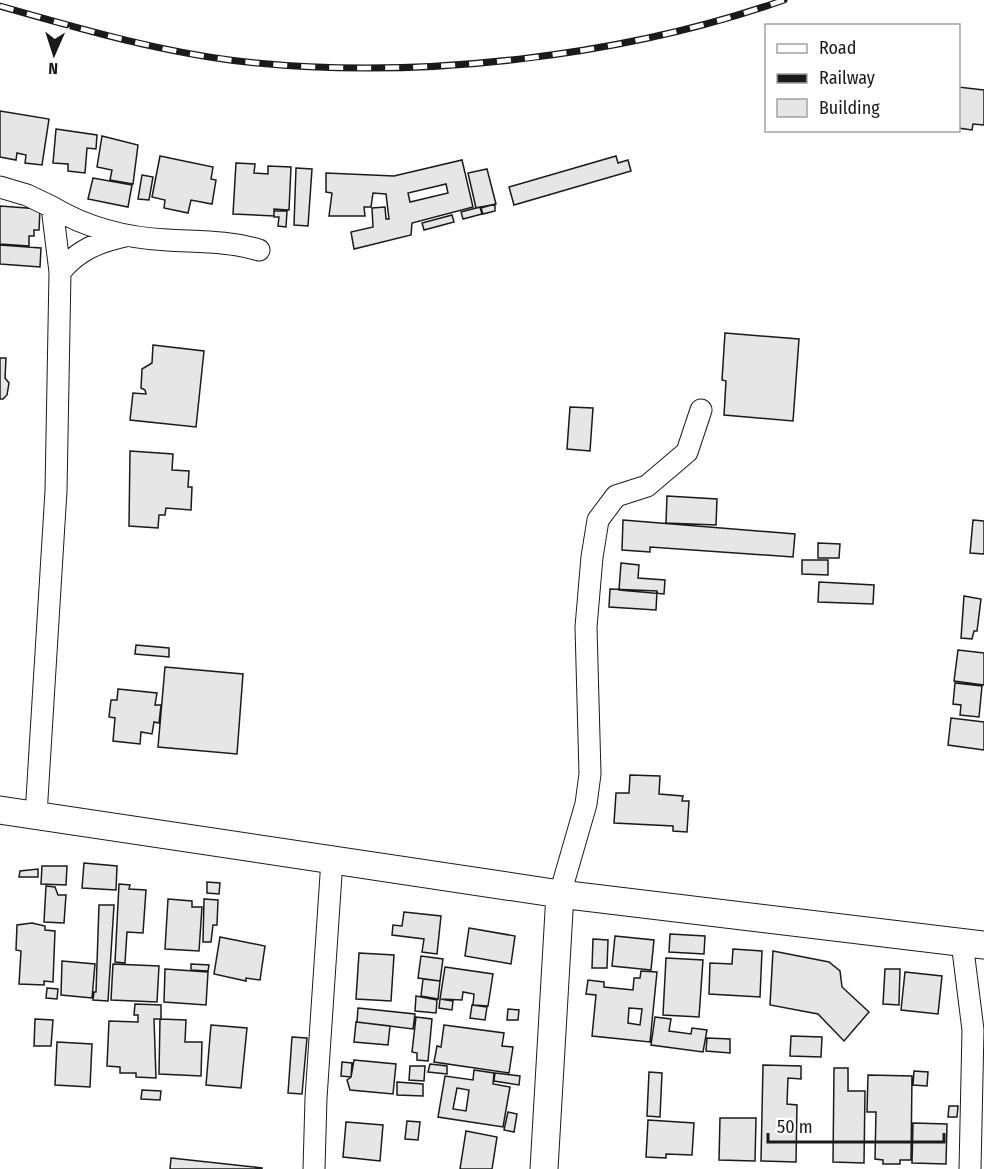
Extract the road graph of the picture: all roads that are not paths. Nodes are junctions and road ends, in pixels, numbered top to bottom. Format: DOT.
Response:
graph roads {
  1 [pos="0,187"];
  2 [pos="52,207"];
  3 [pos="126,236"];
  4 [pos="259,250"];
  5 [pos="60,272"];
  6 [pos="701,410"];
  7 [pos="0,810"];
  8 [pos="36,815"];
  9 [pos="332,860"];
  10 [pos="560,894"];
  11 [pos="973,943"];
  12 [pos="315,1169"];
  13 [pos="544,1169"];
  14 [pos="970,1169"];
  1 -- 2 [label="street"];
  2 -- 3 [label="street"];
  2 -- 5 [label="street"];
  3 -- 4 [label="street"];
  3 -- 5 [label="street"];
  5 -- 8 [label="street"];
  6 -- 10 [label="street"];
  7 -- 8 [label="street"];
  8 -- 9 [label="street"];
  9 -- 10 [label="street"];
  9 -- 12 [label="street"];
  10 -- 11 [label="street"];
  10 -- 13 [label="street"];
  11 -- 14 [label="street"];
}
